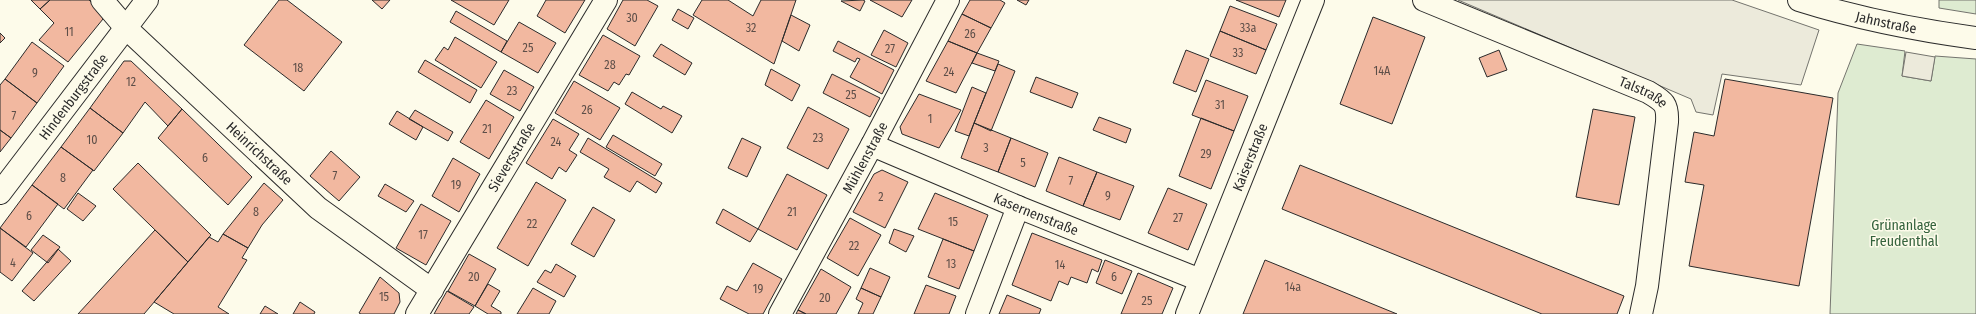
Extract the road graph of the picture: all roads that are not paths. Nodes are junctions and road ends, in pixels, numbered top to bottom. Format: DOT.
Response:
graph roads {
  1 [pos="102,0"];
  2 [pos="147,0"];
  3 [pos="606,0"];
  4 [pos="948,0"];
  5 [pos="1313,0"];
  6 [pos="1424,0"];
  7 [pos="1799,0"];
  8 [pos="126,28"];
  9 [pos="1976,38"];
  10 [pos="872,145"];
  11 [pos="0,193"];
  12 [pos="1018,207"];
  13 [pos="1200,280"];
  14 [pos="432,290"];
  15 [pos="417,314"];
  16 [pos="780,314"];
  17 [pos="977,314"];
  18 [pos="1187,314"];
  19 [pos="1641,314"];
  1 -- 8 [label="street, Heinrichstraße"];
  2 -- 8 [label="street, Hindenburgstraße"];
  3 -- 14 [label="street, Sieversstraße"];
  4 -- 10 [label="street, Mühlenstraße"];
  5 -- 13 [label="street, Kaiserstraße"];
  6 -- 19 [label="street, Talstraße"];
  7 -- 9 [label="street, Jahnstraße"];
  8 -- 11 [label="street, Hindenburgstraße"];
  8 -- 14 [label="street, Heinrichstraße"];
  10 -- 12 [label="street, Kasernenstraße"];
  10 -- 16 [label="street, Mühlenstraße"];
  12 -- 13 [label="street, Kasernenstraße"];
  12 -- 17 [label="street"];
  13 -- 18 [label="street, Kaiserstraße"];
  14 -- 15 [label="street, Sieversstraße"];
}
